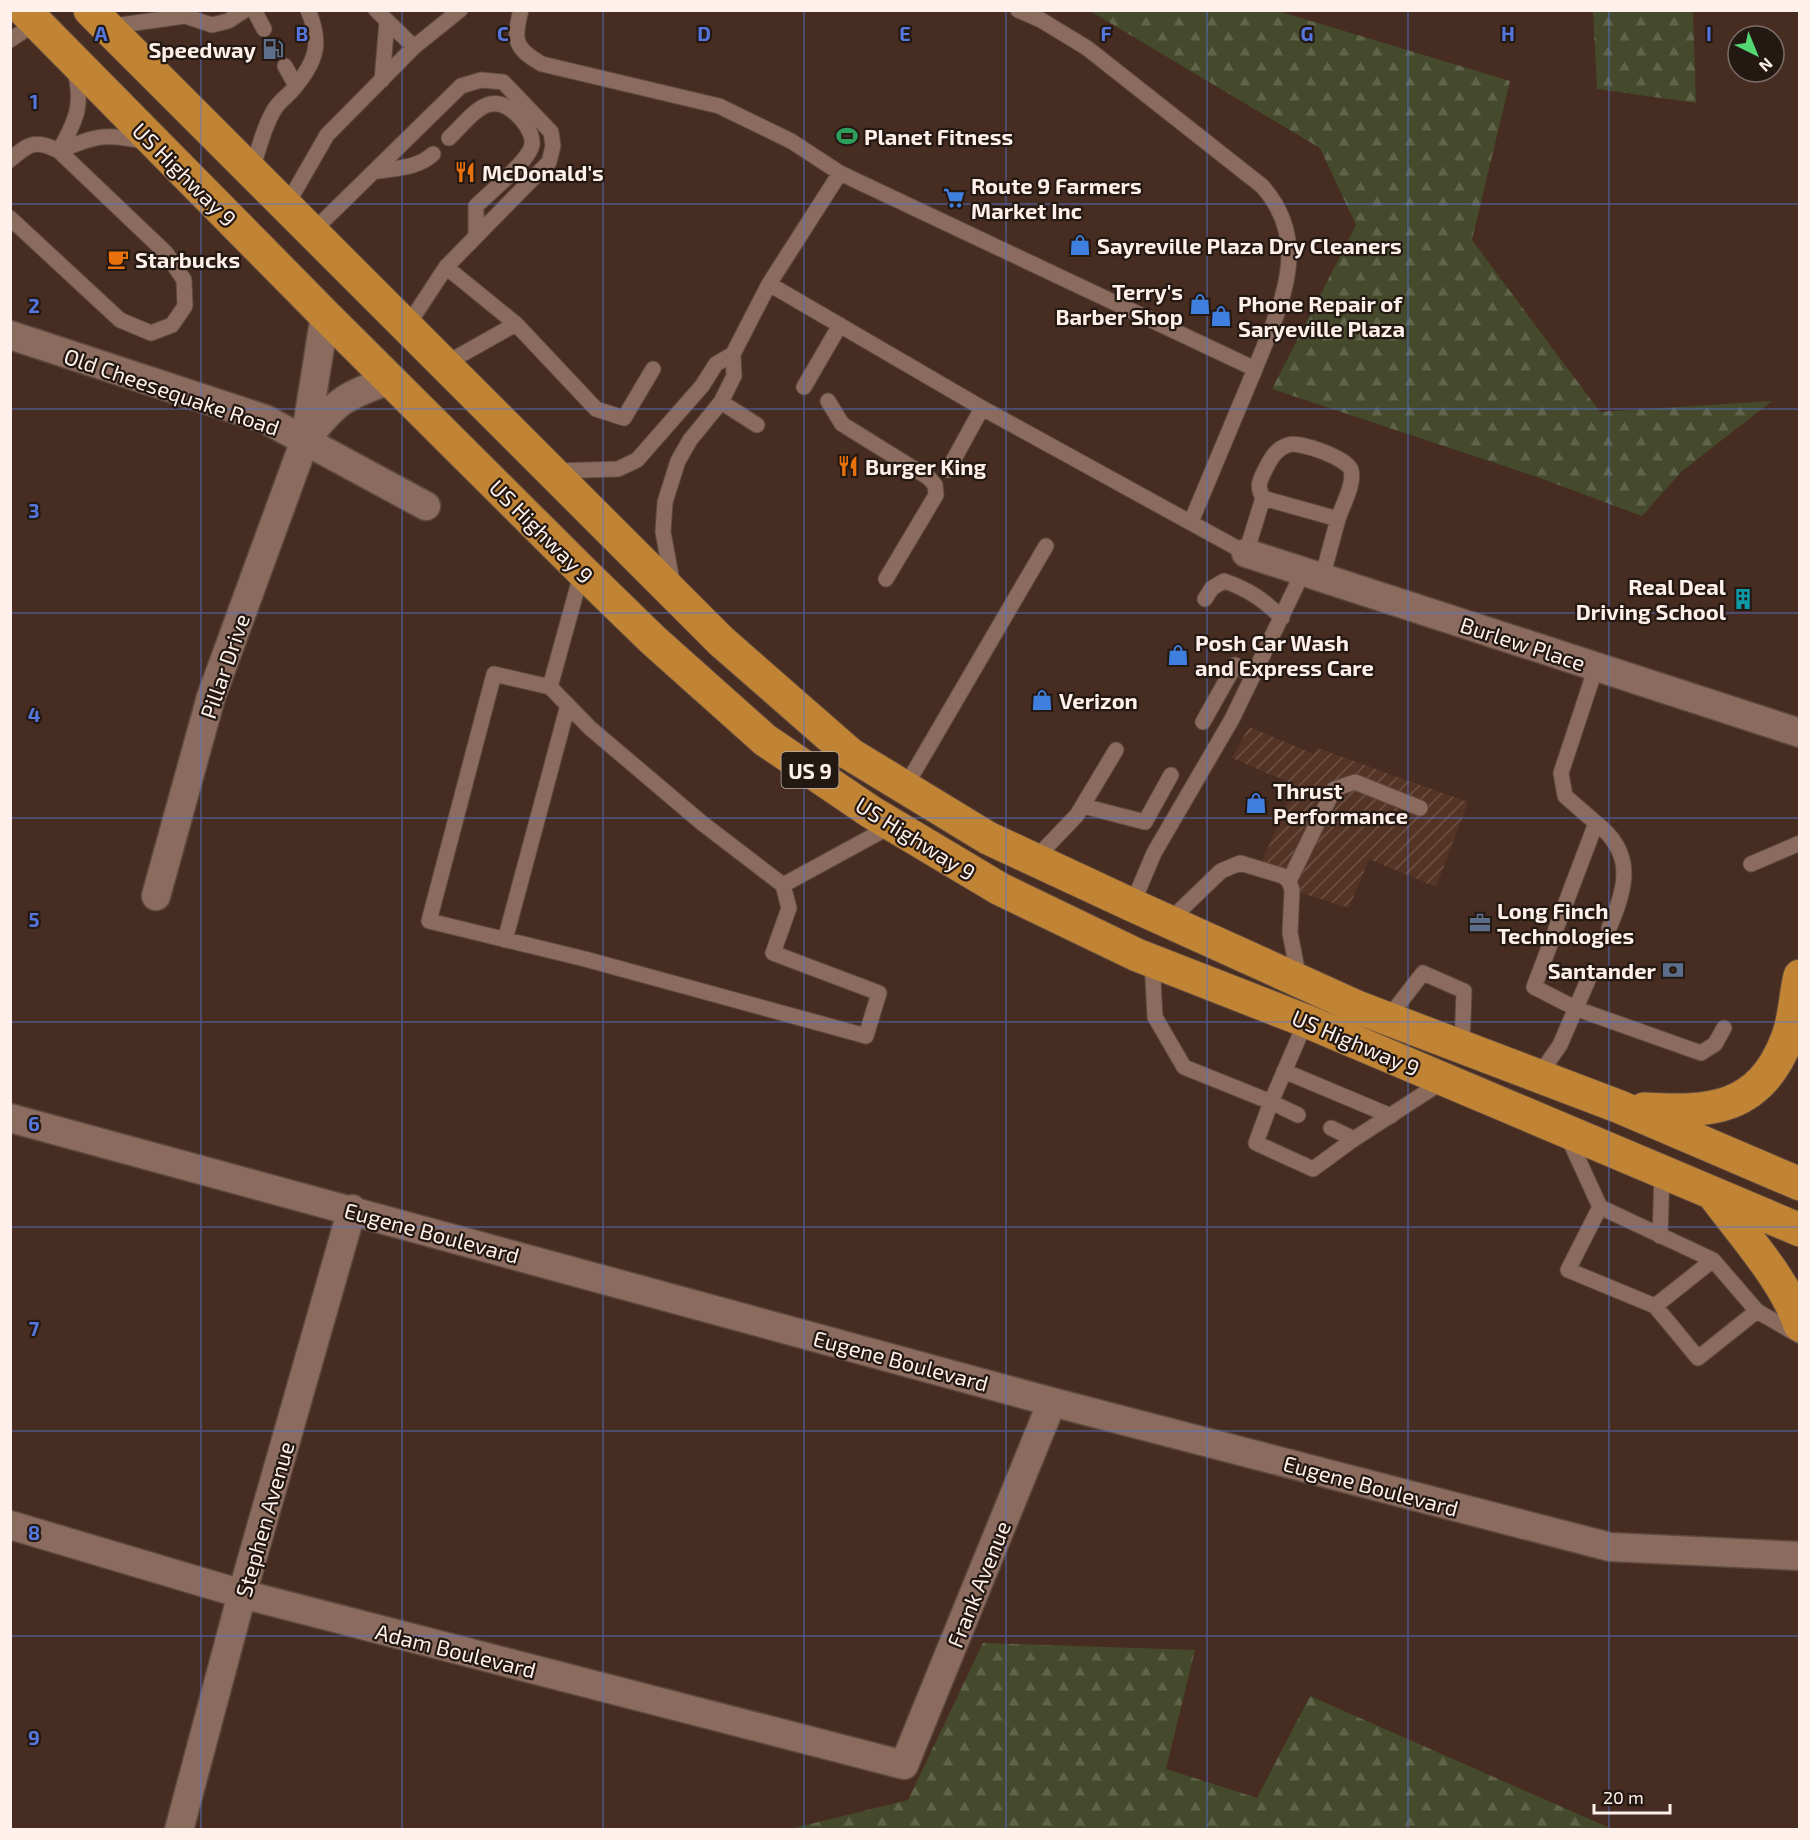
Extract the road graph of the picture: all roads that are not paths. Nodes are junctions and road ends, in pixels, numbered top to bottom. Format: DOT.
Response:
graph roads {
  1 [pos="245,10"];
  2 [pos="254,10"];
  3 [pos="308,10"];
  4 [pos="460,10"];
  5 [pos="520,10"];
  6 [pos="1018,10"];
  7 [pos="381,16"];
  8 [pos="98,19"];
  9 [pos="23,24"];
  10 [pos="264,29"];
  11 [pos="414,47"];
  12 [pos="73,61"];
  13 [pos="285,66"];
  14 [pos="382,80"];
  15 [pos="296,86"];
  16 [pos="449,138"];
  17 [pos="156,144"];
  18 [pos="59,151"];
  19 [pos="432,154"];
  20 [pos="10,159"];
  21 [pos="250,172"];
  22 [pos="840,172"];
  23 [pos="373,173"];
  24 [pos="285,208"];
  25 [pos="10,218"];
  26 [pos="310,234"];
  27 [pos="476,236"];
  28 [pos="446,267"];
  29 [pos="770,284"];
  30 [pos="325,315"];
  31 [pos="516,324"];
  32 [pos="840,326"];
  33 [pos="406,328"];
  34 [pos="10,335"];
  35 [pos="733,354"];
  36 [pos="444,365"];
  37 [pos="653,369"];
  38 [pos="1255,369"];
  39 [pos="390,380"];
  40 [pos="804,387"];
  41 [pos="828,401"];
  42 [pos="722,402"];
  43 [pos="982,408"];
  44 [pos="757,425"];
  45 [pos="305,440"];
  46 [pos="948,470"];
  47 [pos="550,471"];
  48 [pos="1263,498"];
  49 [pos="426,506"];
  50 [pos="1338,519"];
  51 [pos="1191,522"];
  52 [pos="1046,546"];
  53 [pos="1246,553"];
  54 [pos="582,571"];
  55 [pos="1312,575"];
  56 [pos="886,579"];
  57 [pos="674,592"];
  58 [pos="1205,599"];
  59 [pos="1282,618"];
  60 [pos="1596,667"];
  61 [pos="1253,676"];
  62 [pos="550,687"];
  63 [pos="568,705"];
  64 [pos="1203,722"];
  65 [pos="1800,733"];
  66 [pos="1116,750"];
  67 [pos="1171,775"];
  68 [pos="904,789"];
  69 [pos="1083,806"];
  70 [pos="1420,808"];
  71 [pos="1596,823"];
  72 [pos="893,825"];
  73 [pos="1800,843"];
  74 [pos="1034,860"];
  75 [pos="1751,864"];
  76 [pos="1289,881"];
  77 [pos="783,885"];
  78 [pos="156,896"];
  79 [pos="1132,905"];
  80 [pos="1169,921"];
  81 [pos="1609,928"];
  82 [pos="505,940"];
  83 [pos="1152,961"];
  84 [pos="1800,975"];
  85 [pos="1299,979"];
  86 [pos="1588,980"];
  87 [pos="1577,1009"];
  88 [pos="1388,1018"];
  89 [pos="1306,1021"];
  90 [pos="1724,1028"];
  91 [pos="1462,1047"];
  92 [pos="1284,1071"];
  93 [pos="1539,1075"];
  94 [pos="1445,1080"];
  95 [pos="1271,1102"];
  96 [pos="1620,1107"];
  97 [pos="1298,1114"];
  98 [pos="1391,1116"];
  99 [pos="10,1118"];
  100 [pos="1331,1128"];
  101 [pos="1565,1131"];
  102 [pos="1354,1139"];
  103 [pos="1662,1172"];
  104 [pos="1800,1184"];
  105 [pos="1712,1193"];
  106 [pos="1600,1207"];
  107 [pos="352,1209"];
  108 [pos="1800,1230"];
  109 [pos="1660,1236"];
  110 [pos="1713,1260"];
  111 [pos="1655,1306"];
  112 [pos="1758,1311"];
  113 [pos="1800,1325"];
  114 [pos="1800,1336"];
  115 [pos="1052,1402"];
  116 [pos="10,1525"];
  117 [pos="1800,1556"];
  118 [pos="242,1594"];
  119 [pos="904,1765"];
  120 [pos="179,1830"];
  1 -- 8 [label="lane"];
  2 -- 10 [label="lane"];
  3 -- 15 [label="lane"];
  4 -- 11 [label="lane"];
  5 -- 22 [label="lane"];
  6 -- 38 [label="lane"];
  7 -- 11 [label="lane"];
  7 -- 14 [label="lane"];
  8 -- 21 [label="highway, US Highway 9 / US 9"];
  9 -- 12 [label="highway, US Highway 9 / US 9"];
  11 -- 14 [label="lane"];
  12 -- 17 [label="highway, US Highway 9 / US 9"];
  12 -- 18 [label="lane"];
  13 -- 15 [label="lane"];
  14 -- 24 [label="lane"];
  15 -- 21 [label="lane"];
  16 -- 27 [label="lane"];
  17 -- 18 [label="lane"];
  17 -- 30 [label="highway, US Highway 9 / US 9"];
  18 -- 20 [label="lane"];
  18 -- 25 [label="lane"];
  19 -- 23 [label="lane"];
  21 -- 24 [label="highway, US Highway 9 / US 9"];
  22 -- 29 [label="lane"];
  22 -- 38 [label="lane"];
  23 -- 26 [label="lane"];
  23 -- 27 [label="lane"];
  24 -- 26 [label="highway, US Highway 9 / US 9"];
  26 -- 33 [label="highway, US Highway 9 / US 9"];
  27 -- 28 [label="lane"];
  28 -- 31 [label="lane"];
  28 -- 33 [label="lane"];
  29 -- 32 [label="lane"];
  29 -- 35 [label="lane"];
  30 -- 39 [label="highway, US Highway 9 / US 9"];
  30 -- 45 [label="street, Pillar Drive"];
  31 -- 36 [label="lane"];
  31 -- 37 [label="lane"];
  32 -- 40 [label="lane"];
  32 -- 43 [label="lane"];
  33 -- 36 [label="highway, US Highway 9 / US 9"];
  34 -- 45 [label="street, Old Cheesequake Road"];
  35 -- 42 [label="lane"];
  35 -- 47 [label="lane"];
  36 -- 47 [label="highway, US Highway 9 / US 9"];
  38 -- 51 [label="lane"];
  39 -- 45 [label="street, Pillar Drive"];
  39 -- 54 [label="highway, US Highway 9 / US 9"];
  41 -- 56 [label="lane"];
  42 -- 44 [label="lane"];
  42 -- 57 [label="lane"];
  43 -- 46 [label="lane"];
  43 -- 51 [label="lane"];
  45 -- 49 [label="street, Old Cheesequake Road"];
  45 -- 78 [label="street, Pillar Drive"];
  47 -- 57 [label="highway, US Highway 9 / US 9"];
  48 -- 50 [label="lane"];
  48 -- 50 [label="lane"];
  48 -- 53 [label="lane"];
  50 -- 55 [label="lane"];
  51 -- 53 [label="lane"];
  52 -- 68 [label="lane"];
  53 -- 55 [label="street, Burlew Place"];
  54 -- 62 [label="lane"];
  54 -- 72 [label="highway, US Highway 9 / US 9"];
  55 -- 59 [label="lane"];
  55 -- 60 [label="street, Burlew Place"];
  57 -- 68 [label="highway, US Highway 9 / US 9"];
  58 -- 59 [label="lane"];
  59 -- 61 [label="lane"];
  60 -- 65 [label="street, Burlew Place"];
  60 -- 71 [label="lane"];
  61 -- 64 [label="lane"];
  61 -- 79 [label="lane"];
  62 -- 63 [label="lane"];
  62 -- 82 [label="lane"];
  63 -- 77 [label="lane"];
  63 -- 82 [label="lane"];
  66 -- 69 [label="lane"];
  67 -- 69 [label="lane"];
  68 -- 74 [label="highway, US Highway 9 / US 9"];
  69 -- 74 [label="lane"];
  70 -- 76 [label="lane"];
  71 -- 81 [label="lane"];
  71 -- 87 [label="lane"];
  72 -- 77 [label="lane"];
  72 -- 83 [label="highway, US Highway 9 / US 9"];
  73 -- 75 [label="lane"];
  74 -- 79 [label="highway, US Highway 9 / US 9"];
  76 -- 80 [label="lane"];
  76 -- 85 [label="lane"];
  77 -- 82 [label="lane"];
  79 -- 80 [label="highway, US Highway 9 / US 9"];
  80 -- 85 [label="highway, US Highway 9 / US 9"];
  83 -- 89 [label="highway, US Highway 9 / US 9"];
  83 -- 95 [label="lane"];
  84 -- 96 [label="highway"];
  85 -- 88 [label="highway, US Highway 9 / US 9"];
  86 -- 87 [label="lane"];
  87 -- 90 [label="lane"];
  87 -- 93 [label="lane"];
  88 -- 91 [label="highway, US Highway 9 / US 9"];
  88 -- 91 [label="lane"];
  89 -- 92 [label="lane"];
  89 -- 94 [label="highway, US Highway 9 / US 9"];
  91 -- 93 [label="highway, US Highway 9 / US 9"];
  92 -- 95 [label="lane"];
  92 -- 98 [label="lane"];
  93 -- 96 [label="highway, US Highway 9 / US 9"];
  94 -- 98 [label="lane"];
  94 -- 101 [label="highway, US Highway 9 / US 9"];
  95 -- 97 [label="lane"];
  95 -- 102 [label="lane"];
  96 -- 104 [label="highway, US Highway 9 / US 9"];
  98 -- 102 [label="lane"];
  99 -- 107 [label="street, Eugene Boulevard"];
  100 -- 102 [label="lane"];
  101 -- 103 [label="highway, US Highway 9 / US 9"];
  101 -- 106 [label="lane"];
  103 -- 105 [label="highway, US Highway 9 / US 9"];
  103 -- 109 [label="lane"];
  105 -- 108 [label="highway, US Highway 9 / US 9"];
  105 -- 113 [label="highway"];
  106 -- 109 [label="lane"];
  106 -- 111 [label="lane"];
  107 -- 115 [label="street, Eugene Boulevard"];
  107 -- 118 [label="street, Stephen Avenue"];
  109 -- 110 [label="lane"];
  110 -- 111 [label="lane"];
  110 -- 112 [label="lane"];
  111 -- 112 [label="lane"];
  112 -- 114 [label="lane"];
  115 -- 117 [label="street, Eugene Boulevard"];
  115 -- 119 [label="street, Frank Avenue"];
  116 -- 118 [label="street, Adam Boulevard"];
  118 -- 119 [label="street, Adam Boulevard"];
  118 -- 120 [label="street, Stephen Avenue"];
}
